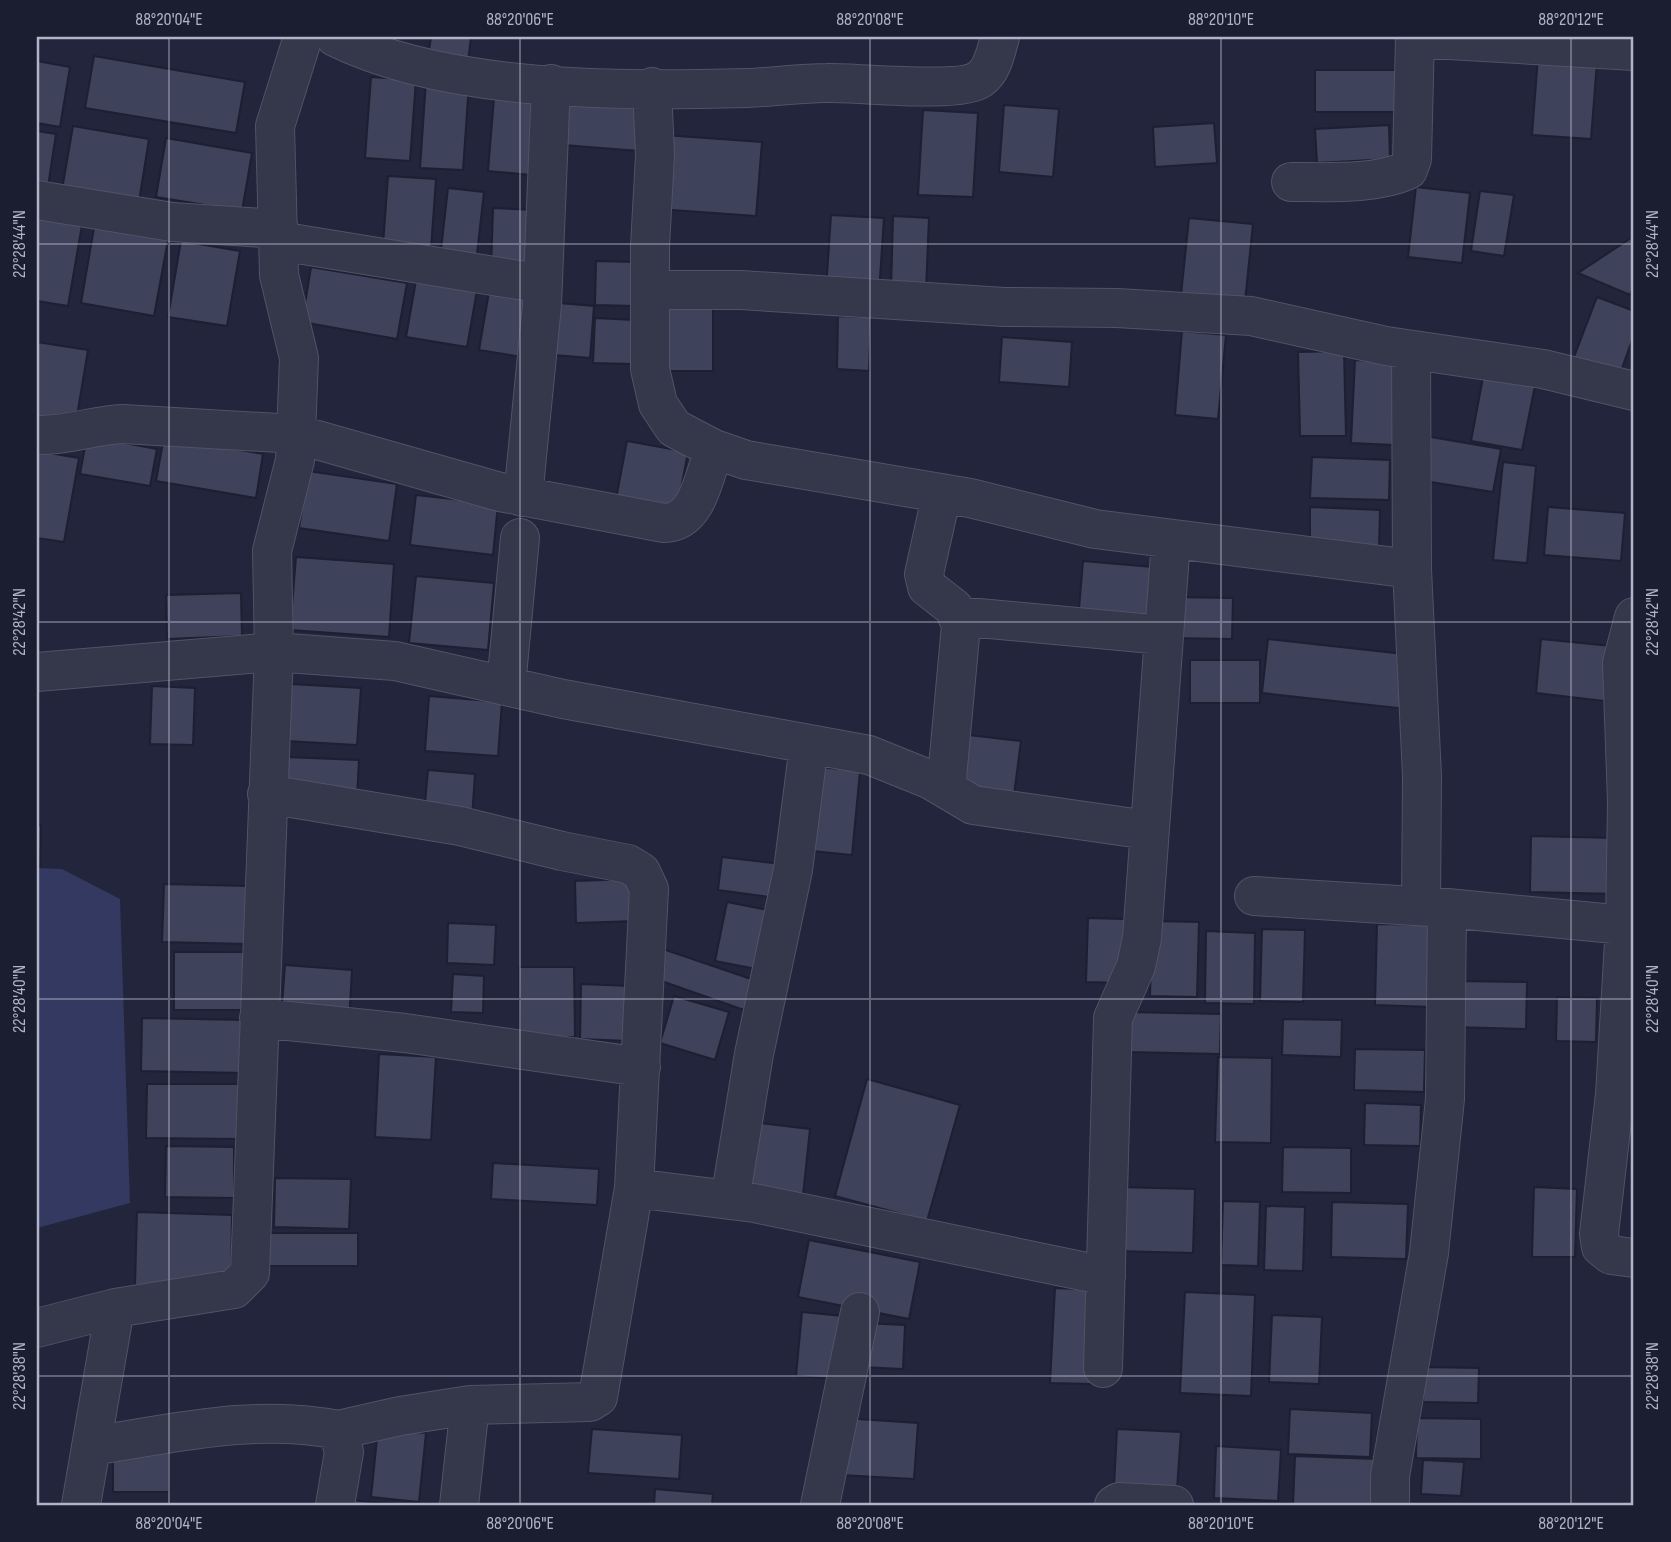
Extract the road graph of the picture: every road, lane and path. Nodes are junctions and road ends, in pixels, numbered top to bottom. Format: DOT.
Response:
graph roads {
  1 [pos="303,37"];
  2 [pos="335,37"];
  3 [pos="1000,37"];
  4 [pos="1415,37"];
  5 [pos="1634,51"];
  6 [pos="551,84"];
  7 [pos="652,88"];
  8 [pos="1292,183"];
  9 [pos="37,200"];
  10 [pos="279,235"];
  11 [pos="543,284"];
  12 [pos="650,290"];
  13 [pos="1411,349"];
  14 [pos="1634,391"];
  15 [pos="296,434"];
  16 [pos="37,435"];
  17 [pos="714,449"];
  18 [pos="942,494"];
  19 [pos="523,497"];
  20 [pos="520,538"];
  21 [pos="1171,540"];
  22 [pos="1412,569"];
  23 [pos="957,616"];
  24 [pos="1634,617"];
  25 [pos="1163,635"];
  26 [pos="274,652"];
  27 [pos="1628,663"];
  28 [pos="37,672"];
  29 [pos="506,686"];
  30 [pos="809,745"];
  31 [pos="946,789"];
  32 [pos="267,794"];
  33 [pos="1148,830"];
  34 [pos="1254,896"];
  35 [pos="1434,907"];
  36 [pos="1625,925"];
  37 [pos="1629,965"];
  38 [pos="259,1018"];
  39 [pos="641,1067"];
  40 [pos="635,1188"];
  41 [pos="730,1200"];
  42 [pos="1634,1258"];
  43 [pos="1106,1276"];
  44 [pos="114,1308"];
  45 [pos="860,1312"];
  46 [pos="37,1328"];
  47 [pos="1103,1368"];
  48 [pos="470,1405"];
  49 [pos="338,1430"];
  50 [pos="90,1446"];
  51 [pos="80,1505"];
  52 [pos="335,1505"];
  53 [pos="459,1505"];
  54 [pos="820,1505"];
  55 [pos="1114,1505"];
  56 [pos="1174,1505"];
  57 [pos="1391,1505"];
  1 -- 10 [label="street"];
  2 -- 6 [label="street"];
  3 -- 7 [label="street"];
  4 -- 5 [label="street"];
  4 -- 8 [label="street"];
  6 -- 7 [label="street"];
  6 -- 11 [label="street"];
  7 -- 12 [label="street"];
  9 -- 10 [label="street"];
  10 -- 11 [label="street"];
  10 -- 15 [label="street"];
  11 -- 19 [label="street"];
  12 -- 13 [label="street"];
  12 -- 17 [label="street"];
  13 -- 14 [label="street"];
  13 -- 22 [label="street"];
  15 -- 16 [label="street"];
  15 -- 19 [label="street"];
  15 -- 26 [label="street"];
  17 -- 18 [label="street"];
  17 -- 19 [label="street"];
  18 -- 21 [label="street"];
  18 -- 23 [label="street"];
  20 -- 29 [label="street"];
  21 -- 22 [label="street"];
  21 -- 25 [label="street"];
  22 -- 35 [label="street"];
  23 -- 25 [label="street"];
  23 -- 31 [label="street"];
  24 -- 27 [label="street"];
  25 -- 33 [label="street"];
  26 -- 28 [label="street"];
  26 -- 29 [label="street"];
  26 -- 32 [label="street"];
  27 -- 36 [label="street"];
  29 -- 30 [label="street"];
  30 -- 31 [label="street"];
  30 -- 41 [label="street"];
  31 -- 33 [label="street"];
  32 -- 38 [label="street"];
  32 -- 39 [label="street"];
  33 -- 43 [label="street"];
  34 -- 35 [label="street"];
  35 -- 36 [label="street"];
  35 -- 57 [label="street"];
  36 -- 37 [label="street"];
  37 -- 42 [label="street"];
  38 -- 39 [label="street"];
  38 -- 44 [label="street"];
  39 -- 40 [label="street"];
  40 -- 41 [label="street"];
  40 -- 48 [label="street"];
  41 -- 43 [label="street"];
  43 -- 47 [label="street"];
  44 -- 46 [label="street"];
  44 -- 50 [label="street"];
  45 -- 54 [label="street"];
  48 -- 49 [label="street"];
  48 -- 53 [label="street"];
  49 -- 50 [label="street"];
  49 -- 52 [label="street"];
  50 -- 51 [label="street"];
  55 -- 56 [label="street"];
}
